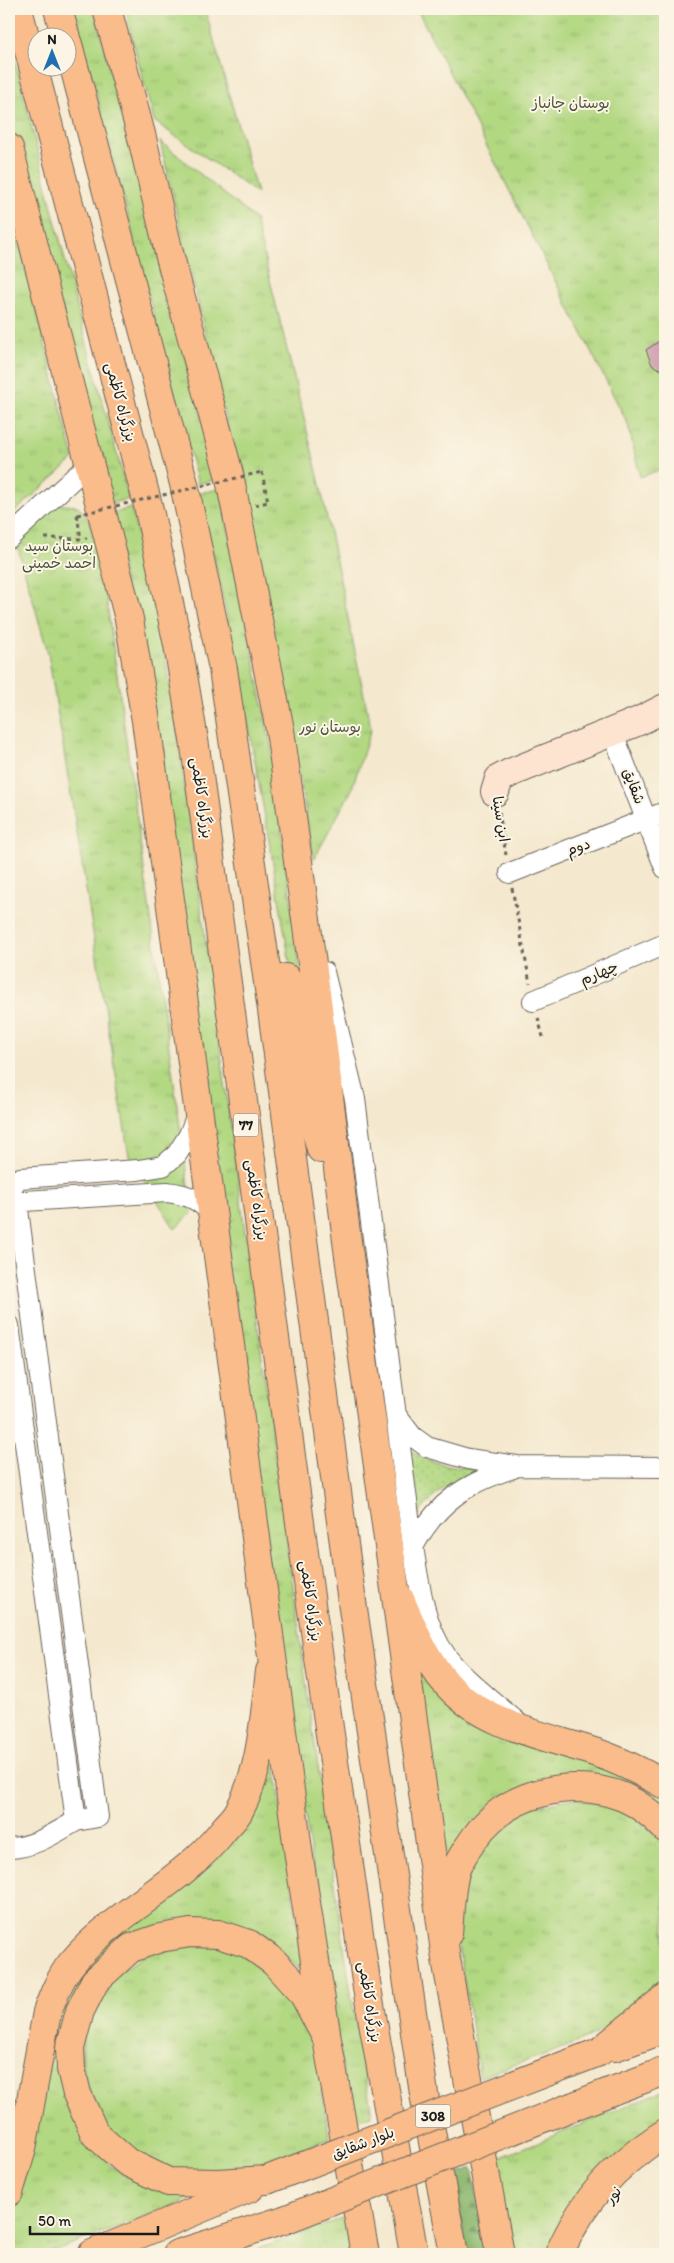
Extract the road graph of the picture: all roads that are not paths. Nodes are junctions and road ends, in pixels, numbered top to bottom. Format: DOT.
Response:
graph roads {
  1 [pos="18,9"];
  2 [pos="58,9"];
  3 [pos="107,9"];
  4 [pos="115,9"];
  5 [pos="63,28"];
  6 [pos="118,46"];
  7 [pos="77,78"];
  8 [pos="9,148"];
  9 [pos="15,189"];
  10 [pos="88,464"];
  11 [pos="9,538"];
  12 [pos="665,708"];
  13 [pos="612,731"];
  14 [pos="495,792"];
  15 [pos="656,816"];
  16 [pos="298,861"];
  17 [pos="665,868"];
  18 [pos="253,873"];
  19 [pos="510,873"];
  20 [pos="665,944"];
  21 [pos="533,1001"];
  22 [pos="199,1111"];
  23 [pos="11,1197"];
  24 [pos="213,1214"];
  25 [pos="348,1249"];
  26 [pos="9,1325"];
  27 [pos="396,1415"];
  28 [pos="517,1466"];
  29 [pos="665,1466"];
  30 [pos="412,1547"];
  31 [pos="395,1589"];
  32 [pos="273,1654"];
  33 [pos="532,1733"];
  34 [pos="665,1785"];
  35 [pos="76,1821"];
  36 [pos="665,1828"];
  37 [pos="9,1848"];
  38 [pos="446,1959"];
  39 [pos="665,1998"];
  40 [pos="665,2029"];
  41 [pos="327,2039"];
  42 [pos="599,2052"];
  43 [pos="665,2071"];
  44 [pos="665,2133"];
  45 [pos="665,2150"];
  46 [pos="267,2180"];
  47 [pos="9,2192"];
  48 [pos="284,2220"];
  49 [pos="92,2254"];
  50 [pos="177,2254"];
  51 [pos="220,2254"];
  52 [pos="365,2254"];
  53 [pos="414,2254"];
  54 [pos="454,2254"];
  55 [pos="500,2254"];
  56 [pos="559,2254"];
  57 [pos="578,2254"];
  1 -- 53 [label="main road, بزرگراه کاظمی / 77"];
  2 -- 5 [label="main road"];
  3 -- 6 [label="main road"];
  4 -- 6 [label="main road"];
  6 -- 16 [label="main road"];
  7 -- 18 [label="main road"];
  8 -- 9 [label="main road"];
  9 -- 10 [label="main road"];
  10 -- 11 [label="street"];
  10 -- 22 [label="main road"];
  12 -- 13 [label="street, ابن سینا"];
  13 -- 14 [label="street, ابن سینا"];
  13 -- 15 [label="street, شقایق"];
  15 -- 17 [label="street, شقایق"];
  15 -- 19 [label="street, دوم"];
  16 -- 25 [label="main road"];
  16 -- 27 [label="street"];
  18 -- 25 [label="main road"];
  18 -- 54 [label="main road"];
  20 -- 21 [label="street, چهارم"];
  22 -- 23 [label="street"];
  22 -- 24 [label="main road"];
  23 -- 24 [label="street"];
  23 -- 35 [label="street"];
  24 -- 32 [label="main road"];
  25 -- 31 [label="main road"];
  26 -- 35 [label="street"];
  27 -- 28 [label="street"];
  27 -- 30 [label="street"];
  28 -- 29 [label="street"];
  28 -- 30 [label="street"];
  30 -- 33 [label="street"];
  31 -- 33 [label="main road"];
  31 -- 38 [label="main road"];
  32 -- 41 [label="main road"];
  32 -- 47 [label="main road"];
  33 -- 34 [label="main road"];
  35 -- 37 [label="street"];
  36 -- 38 [label="main road"];
  38 -- 55 [label="main road"];
  39 -- 42 [label="main road"];
  40 -- 42 [label="main road, بلوار شقایق / 308"];
  41 -- 46 [label="main road"];
  41 -- 52 [label="main road"];
  42 -- 46 [label="main road, بلوار شقایق / 308, bridge"];
  43 -- 48 [label="main road, bridge"];
  44 -- 56 [label="main road"];
  45 -- 57 [label="main road, نور"];
  46 -- 49 [label="main road, بلوار شقایق / 308"];
  48 -- 50 [label="main road"];
  48 -- 51 [label="main road"];
}
